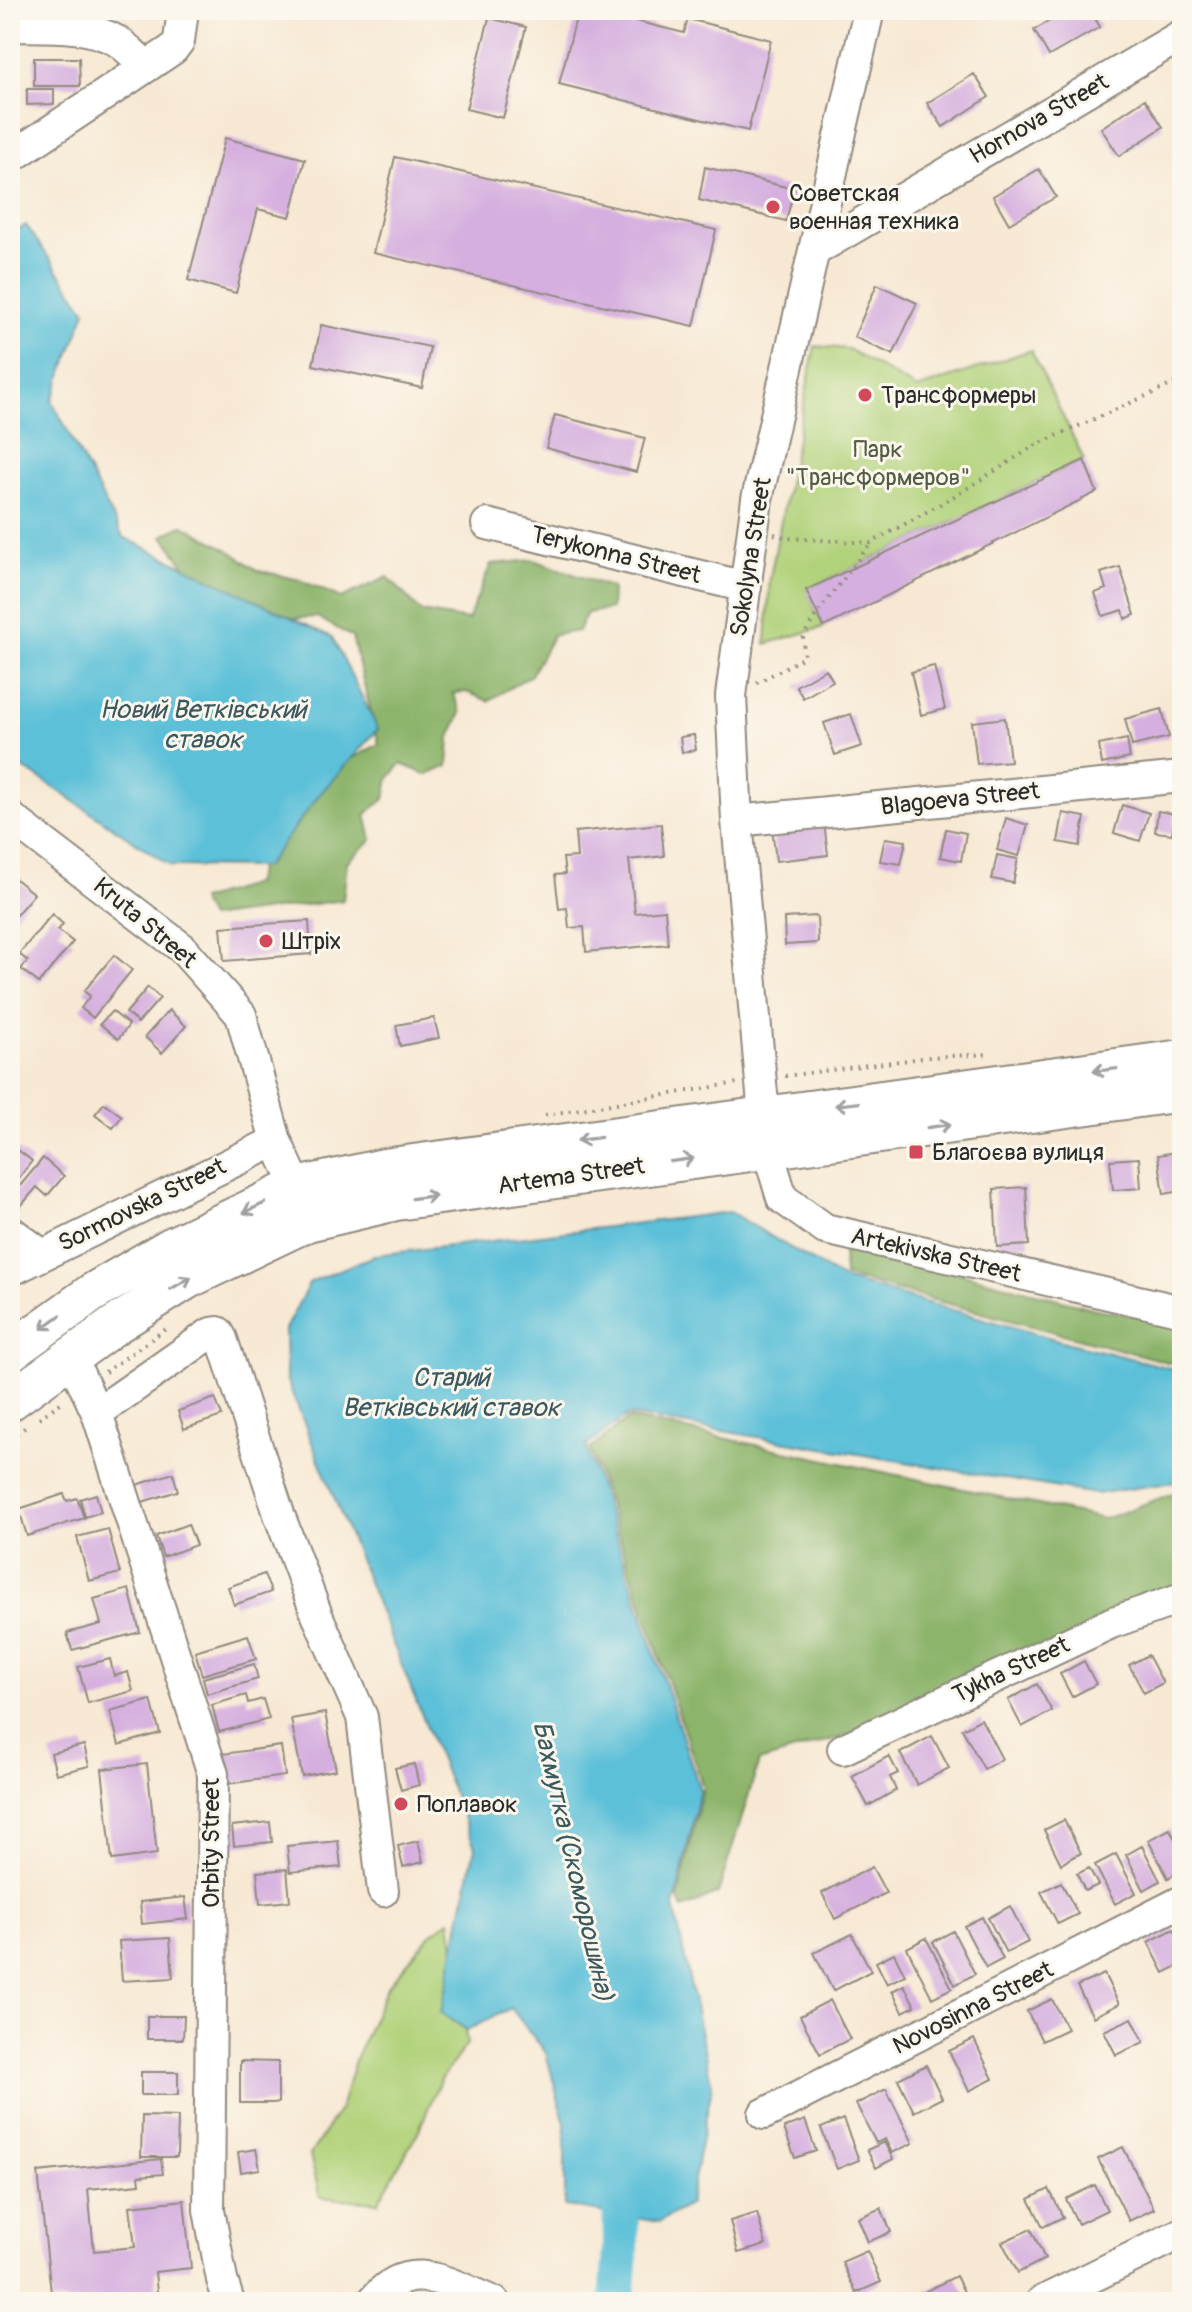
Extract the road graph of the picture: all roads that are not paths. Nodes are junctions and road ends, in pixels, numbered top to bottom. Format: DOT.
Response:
graph roads {
  1 [pos="183,10"];
  2 [pos="869,10"];
  3 [pos="10,26"];
  4 [pos="1182,35"];
  5 [pos="146,66"];
  6 [pos="10,158"];
  7 [pos="814,251"];
  8 [pos="487,524"];
  9 [pos="746,587"];
  10 [pos="1182,777"];
  11 [pos="10,817"];
  12 [pos="737,821"];
  13 [pos="1182,1059"];
  14 [pos="1182,1092"];
  15 [pos="765,1132"];
  16 [pos="276,1141"];
  17 [pos="297,1187"];
  18 [pos="10,1231"];
  19 [pos="41,1254"];
  20 [pos="10,1271"];
  21 [pos="1182,1311"];
  22 [pos="10,1352"];
  23 [pos="84,1385"];
  24 [pos="10,1401"];
  25 [pos="1182,1598"];
  26 [pos="843,1749"];
  27 [pos="383,1891"];
  28 [pos="1182,1901"];
  29 [pos="764,2114"];
  30 [pos="1182,2233"];
  31 [pos="1058,2298"];
  32 [pos="229,2302"];
  33 [pos="372,2302"];
  34 [pos="494,2302"];
  1 -- 5 [label="street"];
  2 -- 7 [label="street, Sokolyna Street"];
  3 -- 5 [label="street"];
  4 -- 7 [label="street, Hornova Street"];
  5 -- 6 [label="street"];
  7 -- 9 [label="street, Sokolyna Street"];
  8 -- 9 [label="street, Terykonna Street"];
  9 -- 12 [label="street, Sokolyna Street"];
  10 -- 12 [label="street, Blagoeva Street"];
  11 -- 16 [label="street, Kruta Street"];
  12 -- 15 [label="street, Sokolyna Street"];
  13 -- 15 [label="main road, Artema Street, one-way"];
  15 -- 14 [label="main road, Artema Street, one-way"];
  15 -- 17 [label="main road, Artema Street, one-way"];
  15 -- 21 [label="street, Artekivska Street"];
  23 -- 15 [label="main road, Artema Street, one-way"];
  16 -- 17 [label="street, Kruta Street"];
  16 -- 19 [label="street, Sormovska Street"];
  17 -- 22 [label="main road, Artema Street, one-way"];
  18 -- 19 [label="street"];
  19 -- 20 [label="street, Sormovska Street"];
  23 -- 24 [label="main road, Artema Street"];
  23 -- 27 [label="street"];
  23 -- 32 [label="street, Orbity Street"];
  25 -- 26 [label="street, Tykha Street"];
  28 -- 29 [label="street, Novosinna Street"];
  30 -- 31 [label="street"];
  33 -- 34 [label="street"];
}
